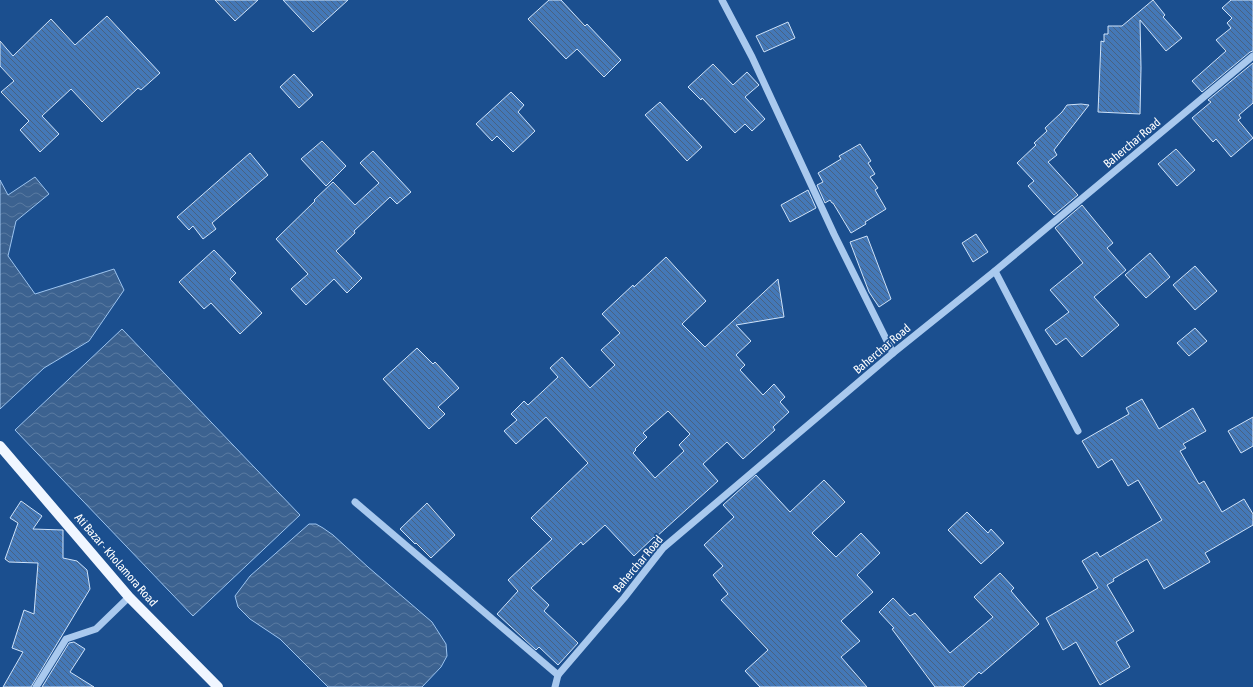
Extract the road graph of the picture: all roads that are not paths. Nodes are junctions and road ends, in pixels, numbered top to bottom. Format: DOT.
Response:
graph roads {
  1 [pos="722,0"];
  2 [pos="1253,56"];
  3 [pos="995,272"];
  4 [pos="893,353"];
  5 [pos="1078,431"];
  6 [pos="0,446"];
  7 [pos="355,502"];
  8 [pos="129,597"];
  9 [pos="558,675"];
  10 [pos="36,687"];
  11 [pos="218,687"];
  12 [pos="555,687"];
  1 -- 4 [label="street"];
  2 -- 3 [label="street, Baherchar Road"];
  3 -- 4 [label="street, Baherchar Road"];
  3 -- 5 [label="street"];
  4 -- 9 [label="street, Baherchar Road"];
  6 -- 8 [label="main road, Ati Bazar - Kholamora Road"];
  7 -- 9 [label="street"];
  8 -- 10 [label="street"];
  8 -- 11 [label="main road, Ati Bazar - Kholamora Road"];
  9 -- 12 [label="street, Baherchar Road"];
}
